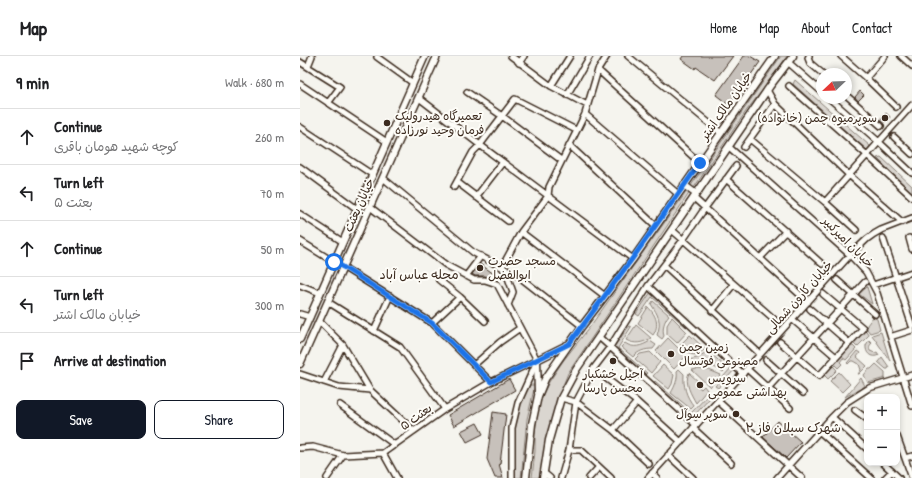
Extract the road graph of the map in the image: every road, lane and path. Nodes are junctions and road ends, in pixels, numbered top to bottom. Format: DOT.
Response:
graph roads {
  1 [pos="312,56"];
  2 [pos="377,56"];
  3 [pos="437,56"];
  4 [pos="511,56"];
  5 [pos="524,56"];
  6 [pos="570,56"];
  7 [pos="590,56"];
  8 [pos="607,56"];
  9 [pos="628,56"];
  10 [pos="775,56"];
  11 [pos="793,56"];
  12 [pos="808,56"];
  13 [pos="841,56"];
  14 [pos="885,56"];
  15 [pos="901,56"];
  16 [pos="423,57"];
  17 [pos="300,62"];
  18 [pos="520,62"];
  19 [pos="789,63"];
  20 [pos="308,66"];
  21 [pos="912,66"];
  22 [pos="816,68"];
  23 [pos="598,70"];
  24 [pos="866,78"];
  25 [pos="413,83"];
  26 [pos="300,84"];
  27 [pos="551,86"];
  28 [pos="789,86"];
  29 [pos="816,87"];
  30 [pos="767,90"];
  31 [pos="467,92"];
  32 [pos="567,95"];
  33 [pos="419,98"];
  34 [pos="852,100"];
  35 [pos="328,103"];
  36 [pos="775,104"];
  37 [pos="836,104"];
  38 [pos="912,105"];
  39 [pos="587,106"];
  40 [pos="896,107"];
  41 [pos="585,114"];
  42 [pos="502,116"];
  43 [pos="881,126"];
  44 [pos="300,127"];
  45 [pos="394,127"];
  46 [pos="576,130"];
  47 [pos="403,132"];
  48 [pos="721,133"];
  49 [pos="894,137"];
  50 [pos="750,139"];
  51 [pos="387,142"];
  52 [pos="879,142"];
  53 [pos="480,145"];
  54 [pos="569,145"];
  55 [pos="729,147"];
  56 [pos="744,147"];
  57 [pos="912,154"];
  58 [pos="867,155"];
  59 [pos="562,160"];
  60 [pos="503,162"];
  61 [pos="700,163"];
  62 [pos="736,166"];
  63 [pos="300,167"];
  64 [pos="912,173"];
  65 [pos="373,174"];
  66 [pos="849,175"];
  67 [pos="383,178"];
  68 [pos="726,179"];
  69 [pos="684,186"];
  70 [pos="678,194"];
  71 [pos="548,196"];
  72 [pos="695,196"];
  73 [pos="476,197"];
  74 [pos="912,198"];
  75 [pos="825,202"];
  76 [pos="370,207"];
  77 [pos="705,208"];
  78 [pos="357,209"];
  79 [pos="300,214"];
  80 [pos="912,218"];
  81 [pos="508,221"];
  82 [pos="902,222"];
  83 [pos="656,226"];
  84 [pos="672,230"];
  85 [pos="856,230"];
  86 [pos="786,231"];
  87 [pos="521,232"];
  88 [pos="883,238"];
  89 [pos="909,238"];
  90 [pos="683,240"];
  91 [pos="300,241"];
  92 [pos="342,242"];
  93 [pos="912,249"];
  94 [pos="850,255"];
  95 [pos="481,256"];
  96 [pos="760,258"];
  97 [pos="632,259"];
  98 [pos="334,262"];
  99 [pos="822,264"];
  100 [pos="664,266"];
  101 [pos="343,267"];
  102 [pos="502,267"];
  103 [pos="912,272"];
  104 [pos="466,276"];
  105 [pos="896,278"];
  106 [pos="439,280"];
  107 [pos="837,280"];
  108 [pos="865,282"];
  109 [pos="734,284"];
  110 [pos="300,285"];
  111 [pos="873,285"];
  112 [pos="648,286"];
  113 [pos="320,294"];
  114 [pos="823,294"];
  115 [pos="854,295"];
  116 [pos="390,296"];
  117 [pos="605,296"];
  118 [pos="460,297"];
  119 [pos="328,302"];
  120 [pos="808,302"];
  121 [pos="508,305"];
  122 [pos="810,309"];
  123 [pos="841,309"];
  124 [pos="712,311"];
  125 [pos="300,314"];
  126 [pos="875,314"];
  127 [pos="310,317"];
  128 [pos="774,319"];
  129 [pos="792,319"];
  130 [pos="319,321"];
  131 [pos="485,321"];
  132 [pos="432,323"];
  133 [pos="827,324"];
  134 [pos="582,326"];
  135 [pos="912,326"];
  136 [pos="520,328"];
  137 [pos="912,330"];
  138 [pos="374,331"];
  139 [pos="894,336"];
  140 [pos="599,338"];
  141 [pos="814,338"];
  142 [pos="300,339"];
  143 [pos="780,342"];
  144 [pos="849,343"];
  145 [pos="569,344"];
  146 [pos="343,345"];
  147 [pos="610,347"];
  148 [pos="760,354"];
  149 [pos="797,357"];
  150 [pos="836,357"];
  151 [pos="537,360"];
  152 [pos="766,360"];
  153 [pos="300,364"];
  154 [pos="474,365"];
  155 [pos="747,369"];
  156 [pos="300,374"];
  157 [pos="743,374"];
  158 [pos="782,374"];
  159 [pos="912,375"];
  160 [pos="603,376"];
  161 [pos="903,378"];
  162 [pos="324,382"];
  163 [pos="491,382"];
  164 [pos="768,388"];
  165 [pos="370,390"];
  166 [pos="803,393"];
  167 [pos="538,396"];
  168 [pos="561,398"];
  169 [pos="576,402"];
  170 [pos="637,402"];
  171 [pos="718,402"];
  172 [pos="340,405"];
  173 [pos="912,406"];
  174 [pos="790,408"];
  175 [pos="445,409"];
  176 [pos="855,410"];
  177 [pos="832,417"];
  178 [pos="864,417"];
  179 [pos="695,426"];
  180 [pos="613,430"];
  181 [pos="414,431"];
  182 [pos="819,431"];
  183 [pos="681,442"];
  184 [pos="900,444"];
  185 [pos="395,445"];
  186 [pos="864,446"];
  187 [pos="300,448"];
  188 [pos="569,450"];
  189 [pos="902,450"];
  190 [pos="383,453"];
  191 [pos="343,455"];
  192 [pos="668,455"];
  193 [pos="912,456"];
  194 [pos="905,458"];
  195 [pos="731,463"];
  196 [pos="649,464"];
  197 [pos="788,466"];
  198 [pos="886,466"];
  199 [pos="599,467"];
  200 [pos="892,471"];
  201 [pos="652,473"];
  202 [pos="544,475"];
  203 [pos="327,478"];
  204 [pos="397,478"];
  205 [pos="512,478"];
  206 [pos="526,478"];
  207 [pos="550,478"];
  208 [pos="561,478"];
  209 [pos="589,478"];
  210 [pos="611,478"];
  211 [pos="648,478"];
  212 [pos="657,478"];
  213 [pos="693,478"];
  214 [pos="777,478"];
  215 [pos="802,478"];
  216 [pos="871,478"];
  217 [pos="885,478"];
  218 [pos="900,478"];
  219 [pos="912,478"];
  1 -- 20 [label="street"];
  2 -- 25 [label="street"];
  3 -- 33 [label="main road, خیابان بعثت"];
  4 -- 18 [label="street"];
  5 -- 18 [label="street"];
  6 -- 27 [label="street"];
  7 -- 32 [label="street"];
  8 -- 23 [label="street"];
  9 -- 48 [label="street"];
  10 -- 48 [label="main road, خیابان مالک اشتر"];
  11 -- 19 [label="main road, خیابان مالک اشتر"];
  12 -- 22 [label="street"];
  13 -- 24 [label="street"];
  14 -- 24 [label="street"];
  15 -- 21 [label="street"];
  16 -- 25 [label="main road, خیابان بعثت"];
  17 -- 20 [label="street"];
  18 -- 27 [label="street"];
  19 -- 29 [label="street"];
  19 -- 30 [label="main road, خیابان مالک اشتر"];
  20 -- 35 [label="street"];
  23 -- 39 [label="street"];
  23 -- 61 [label="street"];
  24 -- 40 [label="street"];
  25 -- 45 [label="main road, خیابان بعثت"];
  26 -- 35 [label="street"];
  27 -- 32 [label="street"];
  28 -- 58 [label="street"];
  30 -- 36 [label="street"];
  30 -- 55 [label="main road, خیابان مالک اشتر"];
  31 -- 42 [label="street"];
  32 -- 39 [label="street"];
  33 -- 47 [label="main road, خیابان بعثت"];
  33 -- 53 [label="street"];
  34 -- 43 [label="street"];
  35 -- 51 [label="street"];
  36 -- 50 [label="street"];
  36 -- 66 [label="street"];
  37 -- 52 [label="street"];
  38 -- 52 [label="street"];
  39 -- 41 [label="street"];
  41 -- 46 [label="street"];
  41 -- 70 [label="street"];
  42 -- 46 [label="street"];
  42 -- 53 [label="street"];
  42 -- 59 [label="street"];
  44 -- 65 [label="street"];
  45 -- 47 [label="main road"];
  45 -- 51 [label="main road, خیابان بعثت"];
  46 -- 54 [label="street"];
  47 -- 67 [label="main road, خیابان بعثت"];
  48 -- 61 [label="main road, خیابان مالک اشتر"];
  49 -- 57 [label="street"];
  50 -- 56 [label="street"];
  50 -- 75 [label="street"];
  51 -- 65 [label="main road, خیابان بعثت"];
  52 -- 58 [label="street"];
  52 -- 64 [label="street"];
  53 -- 60 [label="street"];
  53 -- 73 [label="street"];
  54 -- 59 [label="street"];
  54 -- 83 [label="street"];
  55 -- 72 [label="main road, خیابان مالک اشتر"];
  55 -- 94 [label="street, خیابان امیرکبیر"];
  58 -- 66 [label="street"];
  58 -- 74 [label="street"];
  59 -- 71 [label="street"];
  60 -- 71 [label="street"];
  60 -- 73 [label="street"];
  61 -- 69 [label="main road, خیابان مالک اشتر"];
  62 -- 68 [label="street"];
  63 -- 78 [label="street"];
  65 -- 78 [label="main road, خیابان بعثت"];
  66 -- 75 [label="street"];
  66 -- 82 [label="street"];
  67 -- 76 [label="main road, خیابان بعثت"];
  67 -- 95 [label="street"];
  68 -- 77 [label="street"];
  68 -- 86 [label="street"];
  69 -- 70 [label="main road, خیابان مالک اشتر"];
  69 -- 72 [label="main road"];
  70 -- 83 [label="main road, خیابان مالک اشتر"];
  71 -- 87 [label="street"];
  71 -- 97 [label="street"];
  72 -- 77 [label="street"];
  72 -- 84 [label="main road, خیابان مالک اشتر"];
  73 -- 81 [label="street"];
  75 -- 85 [label="street"];
  76 -- 101 [label="main road, خیابان بعثت"];
  76 -- 104 [label="street"];
  77 -- 90 [label="street"];
  77 -- 96 [label="street"];
  78 -- 92 [label="main road, خیابان بعثت"];
  79 -- 92 [label="street"];
  80 -- 82 [label="street, خیابان کارون شمالی"];
  82 -- 94 [label="street, خیابان کارون شمالی"];
  83 -- 97 [label="main road, خیابان مالک اشتر"];
  84 -- 90 [label="street"];
  84 -- 140 [label="main road, خیابان مالک اشتر"];
  86 -- 96 [label="street"];
  86 -- 99 [label="street"];
  87 -- 102 [label="street"];
  87 -- 117 [label="street"];
  88 -- 105 [label="street"];
  89 -- 93 [label="street"];
  90 -- 100 [label="street"];
  90 -- 109 [label="street"];
  91 -- 98 [label="street"];
  92 -- 98 [label="main road, خیابان بعثت"];
  94 -- 111 [label="street, خیابان امیرکبیر"];
  94 -- 120 [label="street, خیابان کارون شمالی"];
  95 -- 102 [label="street"];
  95 -- 104 [label="street"];
  96 -- 120 [label="street"];
  97 -- 117 [label="main road, خیابان مالک اشتر"];
  98 -- 101 [label="main road"];
  98 -- 113 [label="main road, خیابان بعثت"];
  100 -- 112 [label="street"];
  100 -- 124 [label="street"];
  101 -- 116 [label="street"];
  101 -- 119 [label="main road, خیابان بعثت"];
  102 -- 121 [label="street"];
  102 -- 134 [label="street"];
  103 -- 105 [label="street"];
  104 -- 121 [label="street"];
  105 -- 111 [label="street"];
  105 -- 135 [label="street"];
  106 -- 118 [label="street"];
  107 -- 115 [label="street"];
  108 -- 115 [label="street"];
  109 -- 124 [label="street"];
  109 -- 128 [label="street"];
  110 -- 113 [label="street"];
  111 -- 161 [label="street, خیابان امیرکبیر"];
  112 -- 147 [label="street"];
  112 -- 157 [label="street"];
  113 -- 127 [label="main road, خیابان بعثت"];
  114 -- 123 [label="street"];
  115 -- 123 [label="street"];
  115 -- 126 [label="street"];
  116 -- 132 [label="street"];
  116 -- 138 [label="street"];
  117 -- 134 [label="main road, خیابان مالک اشتر"];
  118 -- 131 [label="street"];
  118 -- 132 [label="street"];
  119 -- 130 [label="main road, خیابان بعثت"];
  119 -- 138 [label="street"];
  120 -- 129 [label="street, خیابان کارون شمالی"];
  121 -- 136 [label="street"];
  122 -- 133 [label="street"];
  123 -- 133 [label="street"];
  123 -- 144 [label="street"];
  124 -- 148 [label="street"];
  125 -- 127 [label="street"];
  127 -- 142 [label="main road, خیابان بعثت"];
  129 -- 141 [label="street"];
  129 -- 148 [label="street, خیابان کارون شمالی"];
  130 -- 146 [label="street"];
  130 -- 153 [label="main road, خیابان بعثت"];
  132 -- 154 [label="street"];
  133 -- 141 [label="street"];
  133 -- 144 [label="street"];
  134 -- 145 [label="main road, خیابان مالک اشتر"];
  136 -- 151 [label="street"];
  136 -- 154 [label="street"];
  137 -- 139 [label="street"];
  138 -- 175 [label="street"];
  140 -- 147 [label="street"];
  140 -- 168 [label="main road, خیابان مالک اشتر"];
  141 -- 149 [label="street"];
  141 -- 150 [label="street"];
  143 -- 149 [label="street"];
  144 -- 150 [label="street"];
  145 -- 151 [label="main road"];
  145 -- 167 [label="main road, خیابان مالک اشتر"];
  146 -- 162 [label="street"];
  146 -- 165 [label="street"];
  147 -- 169 [label="street"];
  147 -- 179 [label="street"];
  148 -- 155 [label="street, خیابان کارون شمالی"];
  149 -- 150 [label="street"];
  149 -- 158 [label="street"];
  151 -- 163 [label="street, بعثت ۵"];
  151 -- 167 [label="main road"];
  151 -- 205 [label="street"];
  152 -- 158 [label="street"];
  154 -- 163 [label="street"];
  155 -- 157 [label="street, خیابان کارون شمالی"];
  155 -- 164 [label="street"];
  156 -- 162 [label="street"];
  157 -- 171 [label="street, خیابان کارون شمالی"];
  158 -- 164 [label="street"];
  158 -- 166 [label="street"];
  159 -- 161 [label="street"];
  160 -- 170 [label="street"];
  161 -- 173 [label="street, خیابان امیرکبیر"];
  161 -- 177 [label="street"];
  162 -- 165 [label="street"];
  163 -- 175 [label="street, بعثت ۵"];
  164 -- 174 [label="street"];
  165 -- 181 [label="street"];
  167 -- 206 [label="main road, خیابان مالک اشتر"];
  168 -- 169 [label="street"];
  168 -- 202 [label="main road, خیابان مالک اشتر"];
  169 -- 180 [label="street"];
  169 -- 188 [label="street"];
  170 -- 180 [label="street"];
  170 -- 183 [label="street"];
  171 -- 179 [label="street, خیابان کارون شمالی"];
  171 -- 197 [label="street"];
  172 -- 185 [label="street"];
  175 -- 181 [label="street, بعثت ۵"];
  176 -- 178 [label="street"];
  177 -- 182 [label="street"];
  177 -- 186 [label="street"];
  179 -- 183 [label="street, خیابان کارون شمالی"];
  179 -- 195 [label="street"];
  180 -- 196 [label="street"];
  181 -- 185 [label="street, بعثت ۵"];
  182 -- 197 [label="street"];
  182 -- 216 [label="street"];
  183 -- 192 [label="street, خیابان کارون شمالی"];
  184 -- 189 [label="street"];
  185 -- 190 [label="street, بعثت ۵"];
  187 -- 191 [label="street"];
  188 -- 199 [label="street"];
  188 -- 208 [label="street"];
  189 -- 194 [label="street"];
  190 -- 191 [label="street"];
  190 -- 204 [label="street"];
  191 -- 203 [label="street"];
  192 -- 201 [label="street, خیابان کارون شمالی"];
  192 -- 213 [label="street"];
  193 -- 194 [label="street"];
  194 -- 219 [label="street"];
  197 -- 214 [label="street"];
  197 -- 215 [label="street"];
  198 -- 200 [label="street"];
  199 -- 209 [label="street"];
  199 -- 210 [label="street"];
  200 -- 217 [label="street"];
  200 -- 218 [label="street"];
  201 -- 211 [label="street, خیابان کارون شمالی"];
  201 -- 212 [label="street"];
  202 -- 207 [label="street"];
}
